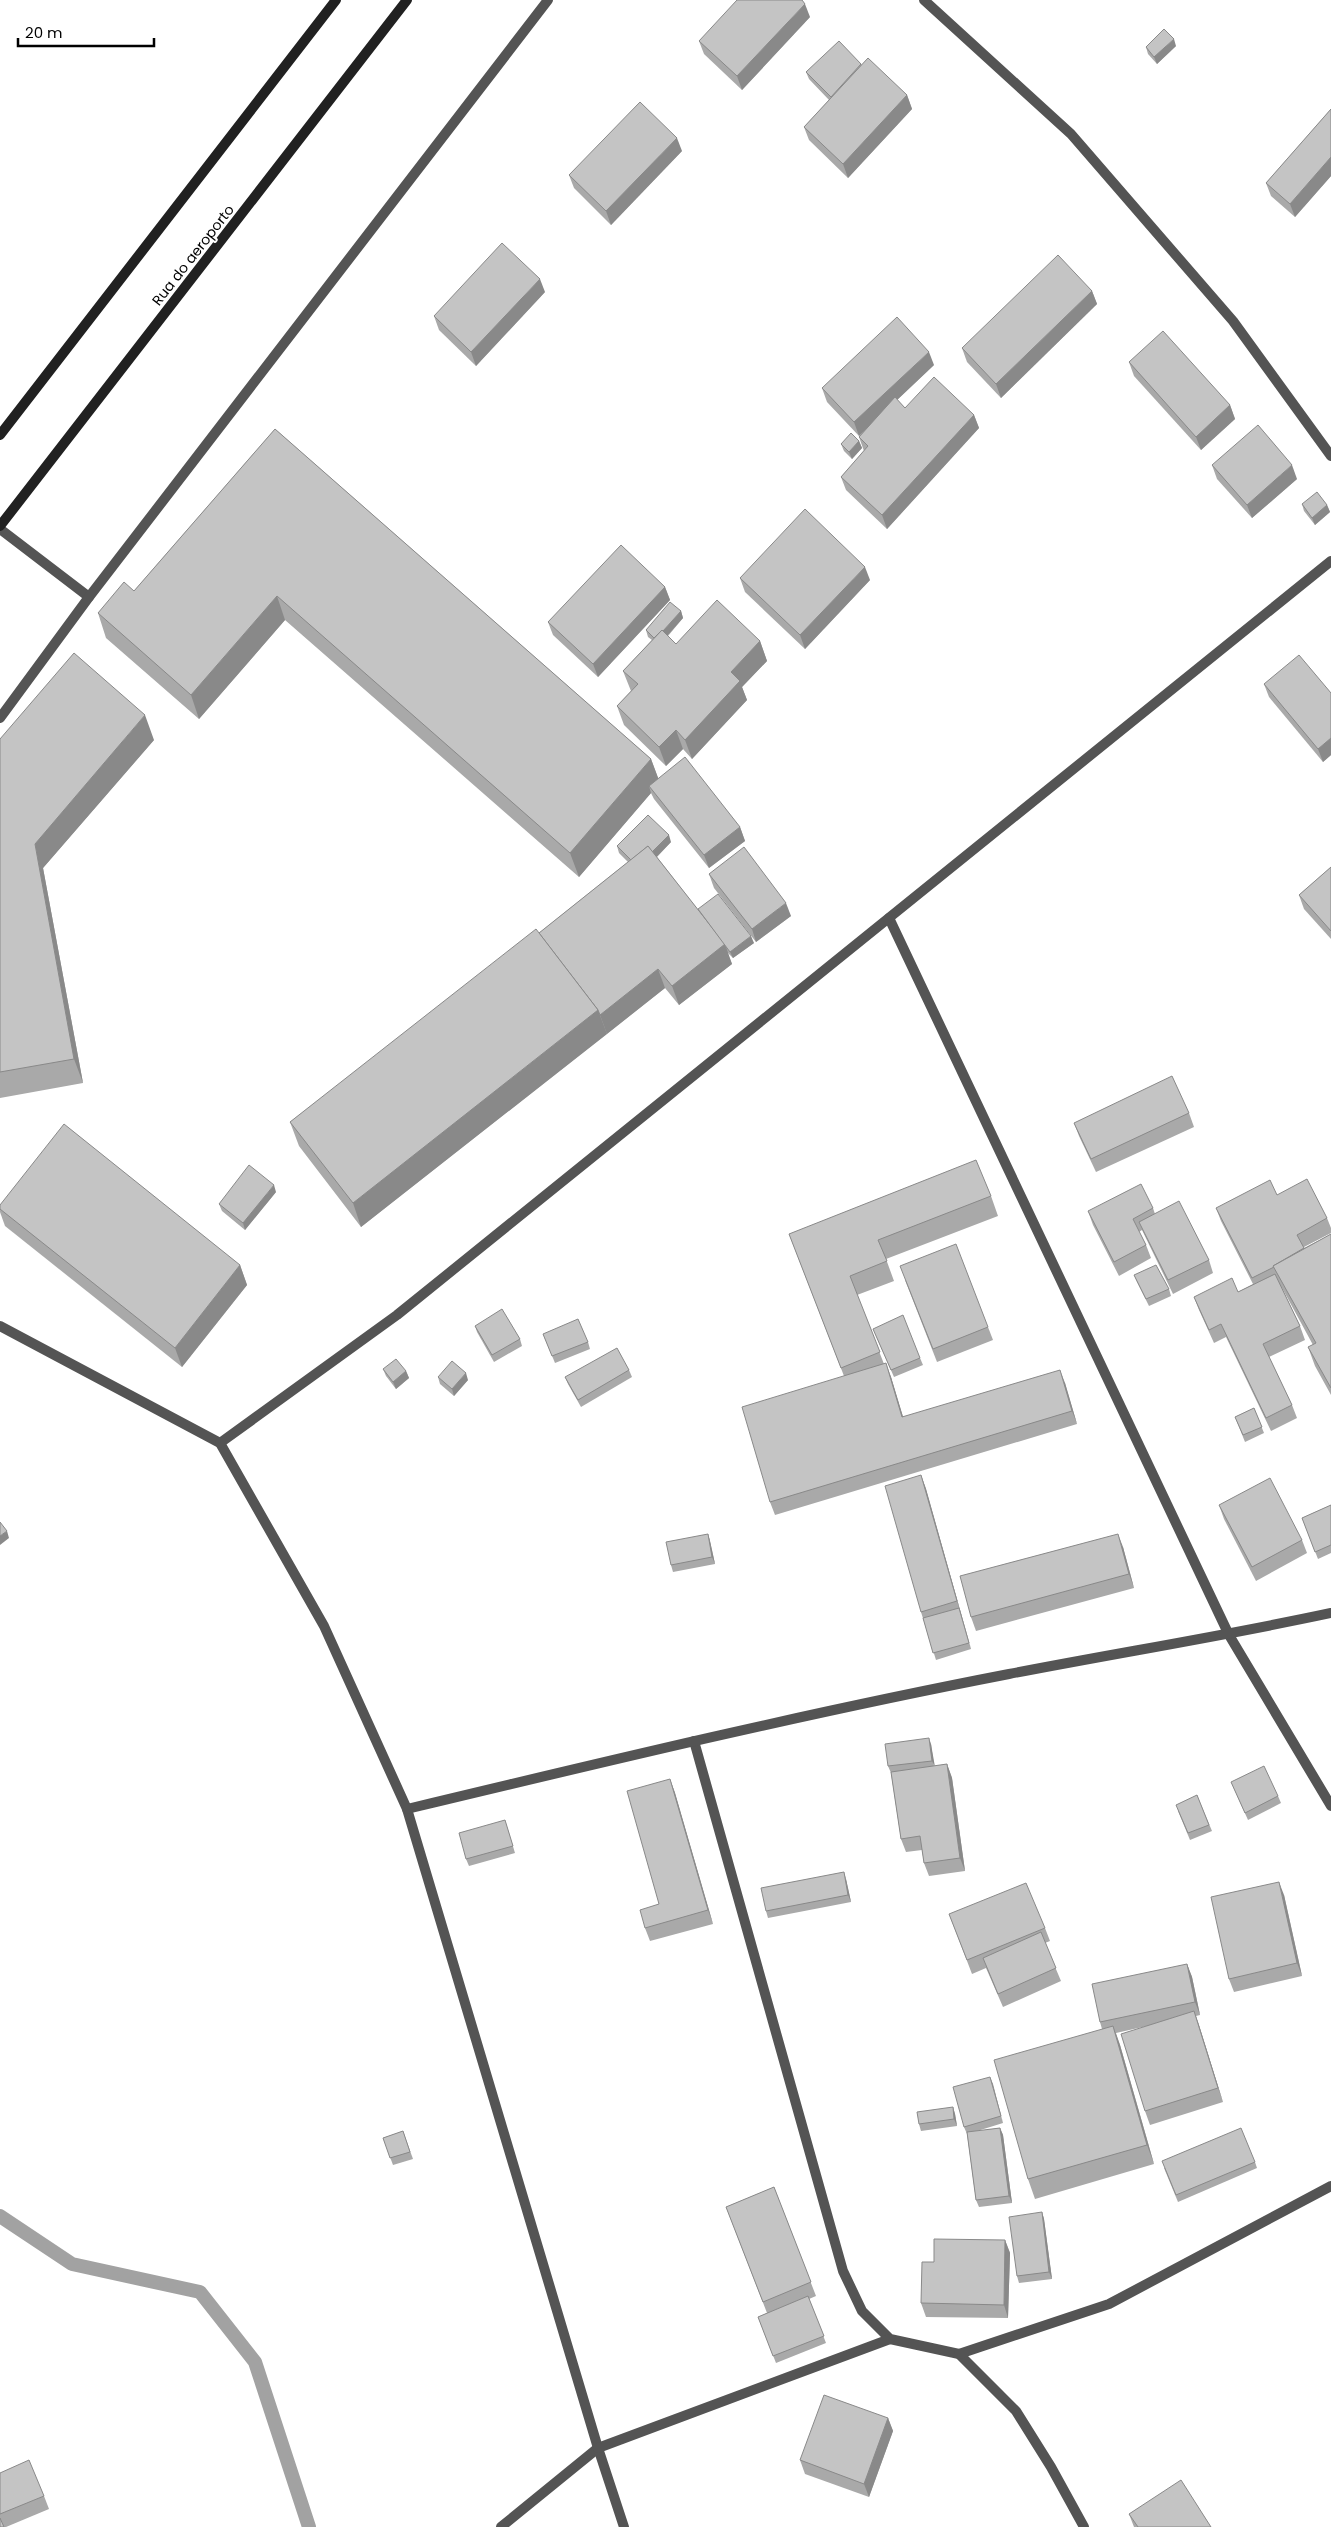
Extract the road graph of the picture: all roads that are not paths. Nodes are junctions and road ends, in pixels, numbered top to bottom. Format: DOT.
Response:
graph roads {
  1 [pos="336,0"];
  2 [pos="407,0"];
  3 [pos="548,0"];
  4 [pos="924,0"];
  5 [pos="0,435"];
  6 [pos="1331,456"];
  7 [pos="0,527"];
  8 [pos="1331,561"];
  9 [pos="88,597"];
  10 [pos="0,718"];
  11 [pos="889,918"];
  12 [pos="0,1326"];
  13 [pos="220,1443"];
  14 [pos="1331,1613"];
  15 [pos="1229,1635"];
  16 [pos="694,1741"];
  17 [pos="1331,1806"];
  18 [pos="407,1809"];
  19 [pos="1331,2186"];
  20 [pos="890,2340"];
  21 [pos="959,2354"];
  22 [pos="598,2448"];
  23 [pos="501,2527"];
  24 [pos="624,2527"];
  25 [pos="1084,2527"];
  1 -- 5 [label="main road"];
  2 -- 7 [label="main road, Rua do aeroporto"];
  3 -- 9 [label="street"];
  4 -- 6 [label="street"];
  7 -- 9 [label="street"];
  8 -- 11 [label="street"];
  9 -- 10 [label="street"];
  11 -- 13 [label="street"];
  11 -- 15 [label="street"];
  12 -- 13 [label="street"];
  13 -- 18 [label="street"];
  14 -- 15 [label="street"];
  15 -- 16 [label="street"];
  15 -- 17 [label="street"];
  16 -- 18 [label="street"];
  16 -- 20 [label="street"];
  18 -- 22 [label="street"];
  19 -- 21 [label="street"];
  20 -- 21 [label="street"];
  20 -- 22 [label="street"];
  21 -- 25 [label="street"];
  22 -- 23 [label="street"];
  22 -- 24 [label="street"];
}
